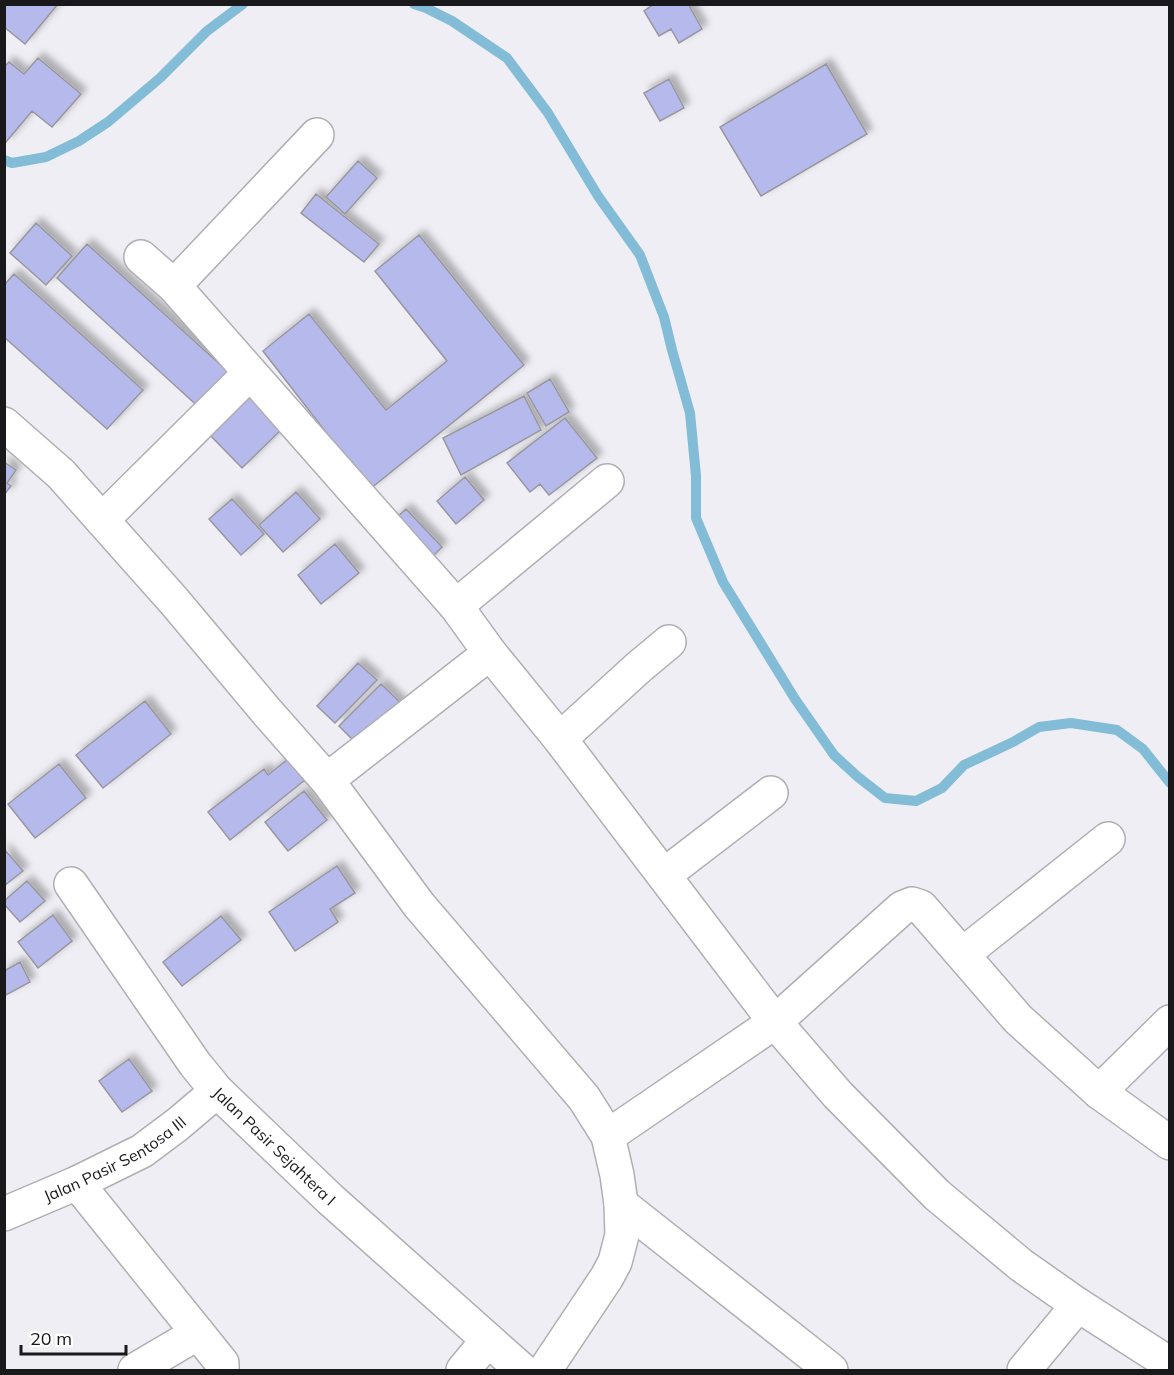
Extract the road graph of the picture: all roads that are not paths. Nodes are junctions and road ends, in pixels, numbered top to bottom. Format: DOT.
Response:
graph roads {
  1 [pos="317,135"];
  2 [pos="141,257"];
  3 [pos="174,286"];
  4 [pos="250,373"];
  5 [pos="4,424"];
  6 [pos="607,481"];
  7 [pos="102,520"];
  8 [pos="456,606"];
  9 [pos="669,642"];
  10 [pos="490,653"];
  11 [pos="560,739"];
  12 [pos="327,780"];
  13 [pos="771,793"];
  14 [pos="1108,839"];
  15 [pos="664,875"];
  16 [pos="71,884"];
  17 [pos="963,954"];
  18 [pos="775,1022"];
  19 [pos="1170,1022"];
  20 [pos="217,1091"];
  21 [pos="1100,1092"];
  22 [pos="608,1136"];
  23 [pos="1170,1143"];
  24 [pos="77,1183"];
  25 [pos="621,1204"];
  26 [pos="4,1214"];
  27 [pos="1078,1305"];
  28 [pos="198,1333"];
  29 [pos="488,1340"];
  30 [pos="1170,1364"];
  31 [pos="135,1371"];
  32 [pos="222,1371"];
  33 [pos="463,1371"];
  34 [pos="522,1371"];
  35 [pos="545,1371"];
  36 [pos="831,1371"];
  37 [pos="1024,1371"];
  1 -- 3 [label="street"];
  2 -- 3 [label="street"];
  3 -- 4 [label="street"];
  4 -- 7 [label="street"];
  4 -- 8 [label="street"];
  5 -- 7 [label="street"];
  6 -- 8 [label="street"];
  7 -- 12 [label="street"];
  8 -- 10 [label="street"];
  9 -- 11 [label="street"];
  10 -- 11 [label="street"];
  10 -- 12 [label="street"];
  11 -- 15 [label="street"];
  12 -- 22 [label="street"];
  13 -- 15 [label="street"];
  14 -- 17 [label="street"];
  15 -- 18 [label="street"];
  16 -- 20 [label="street, Jalan Pasir Sejahtera I"];
  17 -- 18 [label="street"];
  17 -- 21 [label="street"];
  18 -- 22 [label="street"];
  18 -- 27 [label="street"];
  19 -- 21 [label="street"];
  20 -- 24 [label="street, Jalan Pasir Sentosa III"];
  20 -- 29 [label="street, Jalan Pasir Sejahtera I"];
  21 -- 23 [label="street"];
  22 -- 25 [label="street"];
  24 -- 26 [label="street, Jalan Pasir Sentosa III"];
  24 -- 28 [label="street"];
  25 -- 35 [label="street"];
  25 -- 36 [label="street"];
  27 -- 30 [label="street"];
  27 -- 37 [label="street"];
  28 -- 31 [label="street"];
  28 -- 32 [label="street"];
  29 -- 33 [label="street"];
  29 -- 34 [label="street, Jalan Pasir Sejahtera I"];
}
